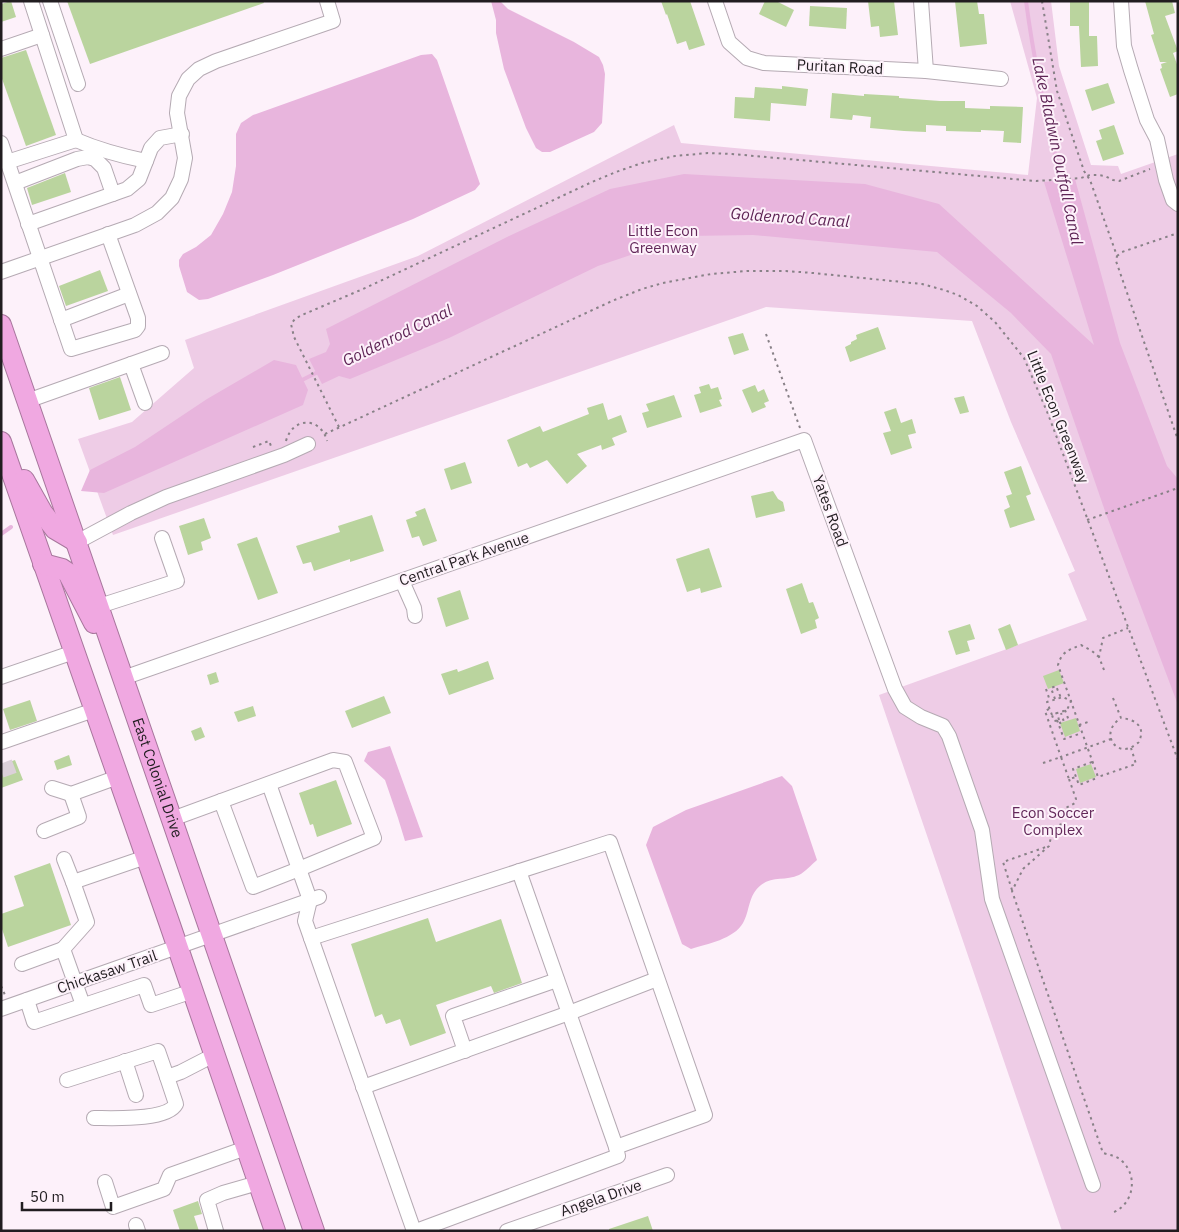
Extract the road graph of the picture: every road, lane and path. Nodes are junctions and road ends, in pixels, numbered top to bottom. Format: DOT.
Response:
graph roads {
  1 [pos="31,1"];
  2 [pos="50,1"];
  3 [pos="327,1"];
  4 [pos="715,1"];
  5 [pos="920,1"];
  6 [pos="1042,1"];
  7 [pos="1121,1"];
  8 [pos="42,35"];
  9 [pos="1,49"];
  10 [pos="926,71"];
  11 [pos="1001,79"];
  12 [pos="78,84"];
  13 [pos="182,134"];
  14 [pos="76,140"];
  15 [pos="1,143"];
  16 [pos="1161,156"];
  17 [pos="146,161"];
  18 [pos="8,162"];
  19 [pos="1088,176"];
  20 [pos="1172,178"];
  21 [pos="14,183"];
  22 [pos="113,194"];
  23 [pos="1178,204"];
  24 [pos="28,224"];
  25 [pos="1178,233"];
  26 [pos="108,234"];
  27 [pos="1117,256"];
  28 [pos="40,258"];
  29 [pos="1,272"];
  30 [pos="129,294"];
  31 [pos="61,320"];
  32 [pos="1,325"];
  33 [pos="766,334"];
  34 [pos="162,353"];
  35 [pos="131,364"];
  36 [pos="27,401"];
  37 [pos="145,403"];
  38 [pos="339,428"];
  39 [pos="1,433"];
  40 [pos="325,434"];
  41 [pos="804,440"];
  42 [pos="1178,440"];
  43 [pos="328,441"];
  44 [pos="1,442"];
  45 [pos="285,444"];
  46 [pos="308,444"];
  47 [pos="253,447"];
  48 [pos="273,450"];
  49 [pos="1178,488"];
  50 [pos="1087,520"];
  51 [pos="162,538"];
  52 [pos="77,542"];
  53 [pos="43,564"];
  54 [pos="402,580"];
  55 [pos="93,608"];
  56 [pos="415,616"];
  57 [pos="1128,628"];
  58 [pos="74,652"];
  59 [pos="1099,657"];
  60 [pos="1104,670"];
  61 [pos="1,677"];
  62 [pos="123,678"];
  63 [pos="1046,689"];
  64 [pos="1060,698"];
  65 [pos="1114,698"];
  66 [pos="1074,699"];
  67 [pos="1055,700"];
  68 [pos="1050,701"];
  69 [pos="1071,701"];
  70 [pos="1049,709"];
  71 [pos="94,710"];
  72 [pos="1065,710"];
  73 [pos="1061,712"];
  74 [pos="1057,713"];
  75 [pos="1052,715"];
  76 [pos="1120,718"];
  77 [pos="1058,720"];
  78 [pos="1069,721"];
  79 [pos="1088,722"];
  80 [pos="1079,725"];
  81 [pos="1082,733"];
  82 [pos="1111,739"];
  83 [pos="2,742"];
  84 [pos="1087,748"];
  85 [pos="1131,748"];
  86 [pos="1061,757"];
  87 [pos="1178,760"];
  88 [pos="1092,762"];
  89 [pos="1043,764"];
  90 [pos="118,777"];
  91 [pos="1076,777"];
  92 [pos="1098,777"];
  93 [pos="1069,779"];
  94 [pos="269,784"];
  95 [pos="52,788"];
  96 [pos="71,794"];
  97 [pos="222,800"];
  98 [pos="172,819"];
  99 [pos="44,830"];
  100 [pos="1049,846"];
  101 [pos="146,857"];
  102 [pos="64,859"];
  103 [pos="299,870"];
  104 [pos="519,871"];
  105 [pos="73,882"];
  106 [pos="1012,891"];
  107 [pos="314,899"];
  108 [pos="212,936"];
  109 [pos="311,938"];
  110 [pos="178,948"];
  111 [pos="63,949"];
  112 [pos="22,964"];
  113 [pos="658,979"];
  114 [pos="557,980"];
  115 [pos="75,983"];
  116 [pos="193,992"];
  117 [pos="27,1000"];
  118 [pos="83,1005"];
  119 [pos="1,1010"];
  120 [pos="569,1013"];
  121 [pos="465,1050"];
  122 [pos="214,1055"];
  123 [pos="125,1062"];
  124 [pos="167,1077"];
  125 [pos="67,1080"];
  126 [pos="363,1087"];
  127 [pos="136,1095"];
  128 [pos="94,1118"];
  129 [pos="616,1147"];
  130 [pos="246,1148"];
  131 [pos="667,1175"];
  132 [pos="105,1182"];
  133 [pos="258,1183"];
  134 [pos="1093,1185"];
  135 [pos="1112,1213"];
  136 [pos="216,1231"];
  137 [pos="275,1231"];
  138 [pos="285,1231"];
  139 [pos="314,1231"];
  140 [pos="415,1231"];
  141 [pos="507,1231"];
  1 -- 8 [label="street"];
  2 -- 12 [label="street"];
  3 -- 13 [label="street"];
  4 -- 10 [label="street, Puritan Road"];
  5 -- 10 [label="street"];
  6 -- 19 [label="path"];
  7 -- 16 [label="street"];
  8 -- 9 [label="street"];
  8 -- 14 [label="street"];
  10 -- 11 [label="street, Puritan Road"];
  13 -- 17 [label="street"];
  13 -- 26 [label="street"];
  14 -- 17 [label="street"];
  14 -- 18 [label="street"];
  15 -- 18 [label="street"];
  16 -- 19 [label="path"];
  16 -- 20 [label="street"];
  17 -- 22 [label="street"];
  18 -- 21 [label="street"];
  19 -- 27 [label="path"];
  19 -- 38 [label="path"];
  20 -- 23 [label="street"];
  21 -- 22 [label="street"];
  21 -- 24 [label="street"];
  22 -- 24 [label="street"];
  24 -- 28 [label="street"];
  25 -- 27 [label="path"];
  26 -- 28 [label="street"];
  26 -- 30 [label="street"];
  27 -- 42 [label="path"];
  28 -- 29 [label="street"];
  28 -- 31 [label="street"];
  30 -- 31 [label="street"];
  30 -- 31 [label="street"];
  32 -- 36 [label="highway"];
  33 -- 41 [label="path"];
  34 -- 35 [label="street"];
  35 -- 36 [label="street"];
  35 -- 37 [label="street"];
  36 -- 52 [label="highway"];
  38 -- 40 [label="path, Little Econ Greenway"];
  38 -- 50 [label="path, Little Econ Greenway"];
  39 -- 52 [label="highway"];
  40 -- 43 [label="path"];
  40 -- 45 [label="path"];
  41 -- 54 [label="street, Central Park Avenue"];
  41 -- 134 [label="street, Yates Road"];
  44 -- 53 [label="highway"];
  46 -- 52 [label="street"];
  47 -- 48 [label="path"];
  49 -- 50 [label="path"];
  50 -- 57 [label="path, Little Econ Greenway"];
  51 -- 55 [label="street"];
  52 -- 55 [label="highway"];
  53 -- 55 [label="highway"];
  53 -- 58 [label="highway"];
  54 -- 56 [label="street"];
  54 -- 62 [label="street, Central Park Avenue"];
  55 -- 62 [label="highway, East Colonial Drive"];
  57 -- 59 [label="path"];
  57 -- 87 [label="path, Little Econ Greenway"];
  58 -- 61 [label="street"];
  58 -- 71 [label="highway"];
  59 -- 60 [label="path"];
  59 -- 69 [label="path"];
  62 -- 98 [label="highway, East Colonial Drive"];
  63 -- 68 [label="path"];
  64 -- 67 [label="path"];
  64 -- 67 [label="path"];
  64 -- 69 [label="path"];
  65 -- 76 [label="path"];
  66 -- 69 [label="path"];
  67 -- 68 [label="path"];
  68 -- 70 [label="path"];
  69 -- 72 [label="path"];
  69 -- 80 [label="path"];
  70 -- 75 [label="path"];
  70 -- 86 [label="path"];
  71 -- 83 [label="street"];
  71 -- 90 [label="highway"];
  72 -- 73 [label="path"];
  72 -- 78 [label="path"];
  73 -- 74 [label="path"];
  73 -- 77 [label="path"];
  74 -- 75 [label="path"];
  74 -- 77 [label="path"];
  75 -- 77 [label="path"];
  76 -- 82 [label="path"];
  76 -- 85 [label="path"];
  77 -- 81 [label="path"];
  79 -- 80 [label="path"];
  80 -- 81 [label="path"];
  81 -- 84 [label="path"];
  82 -- 84 [label="path"];
  82 -- 85 [label="path"];
  84 -- 86 [label="path"];
  84 -- 88 [label="path"];
  85 -- 92 [label="path"];
  86 -- 89 [label="path"];
  86 -- 93 [label="path"];
  88 -- 91 [label="path"];
  88 -- 92 [label="path"];
  90 -- 96 [label="street"];
  90 -- 101 [label="highway"];
  91 -- 92 [label="path"];
  91 -- 93 [label="path"];
  93 -- 100 [label="path"];
  94 -- 97 [label="street"];
  94 -- 103 [label="street"];
  94 -- 103 [label="street"];
  95 -- 96 [label="street"];
  96 -- 99 [label="street"];
  97 -- 98 [label="street"];
  97 -- 103 [label="street"];
  98 -- 108 [label="highway, East Colonial Drive"];
  100 -- 106 [label="path"];
  100 -- 106 [label="path"];
  101 -- 105 [label="street"];
  101 -- 110 [label="highway"];
  102 -- 105 [label="street"];
  103 -- 107 [label="street"];
  104 -- 109 [label="street"];
  104 -- 113 [label="street"];
  104 -- 114 [label="street"];
  105 -- 111 [label="street"];
  106 -- 135 [label="path"];
  107 -- 108 [label="street, Chickasaw Trail"];
  107 -- 109 [label="street"];
  108 -- 110 [label="street, Chickasaw Trail"];
  108 -- 139 [label="highway, East Colonial Drive"];
  109 -- 126 [label="street"];
  110 -- 115 [label="street, Chickasaw Trail"];
  110 -- 116 [label="highway"];
  111 -- 112 [label="street"];
  111 -- 115 [label="street"];
  113 -- 120 [label="street"];
  113 -- 129 [label="street"];
  114 -- 120 [label="street"];
  114 -- 121 [label="street"];
  115 -- 117 [label="street, Chickasaw Trail"];
  115 -- 118 [label="street"];
  116 -- 118 [label="street"];
  116 -- 122 [label="highway"];
  117 -- 118 [label="street"];
  117 -- 119 [label="street, Chickasaw Trail"];
  120 -- 121 [label="street"];
  120 -- 129 [label="street"];
  121 -- 126 [label="street"];
  122 -- 124 [label="street"];
  122 -- 130 [label="highway"];
  123 -- 124 [label="street"];
  123 -- 125 [label="street"];
  123 -- 127 [label="street"];
  124 -- 128 [label="street"];
  126 -- 140 [label="street"];
  129 -- 140 [label="street"];
  130 -- 132 [label="street"];
  130 -- 133 [label="highway"];
  131 -- 141 [label="street, Angela Drive"];
  133 -- 136 [label="street"];
  133 -- 137 [label="highway"];
  133 -- 138 [label="highway"];
}
